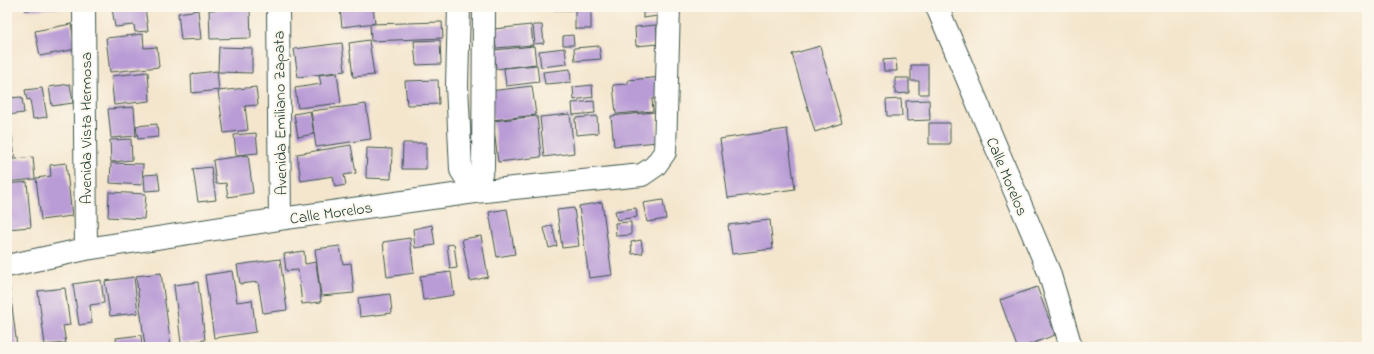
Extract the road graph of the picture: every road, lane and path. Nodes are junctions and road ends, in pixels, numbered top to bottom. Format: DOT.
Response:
graph roads {
  1 [pos="84,7"];
  2 [pos="278,7"];
  3 [pos="459,7"];
  4 [pos="484,7"];
  5 [pos="669,7"];
  6 [pos="937,7"];
  7 [pos="475,192"];
  8 [pos="280,219"];
  9 [pos="86,249"];
  10 [pos="7,266"];
  11 [pos="1071,347"];
  1 -- 9 [label="street, Avenida Vista Hermosa"];
  2 -- 8 [label="street, Avenida Emiliano Zapata"];
  3 -- 7 [label="street"];
  4 -- 7 [label="street"];
  5 -- 7 [label="street, Calle Morelos"];
  6 -- 11 [label="street, Calle Morelos"];
  7 -- 8 [label="street, Calle Morelos"];
  8 -- 9 [label="street, Calle Morelos"];
  9 -- 10 [label="street, Calle Morelos"];
}
